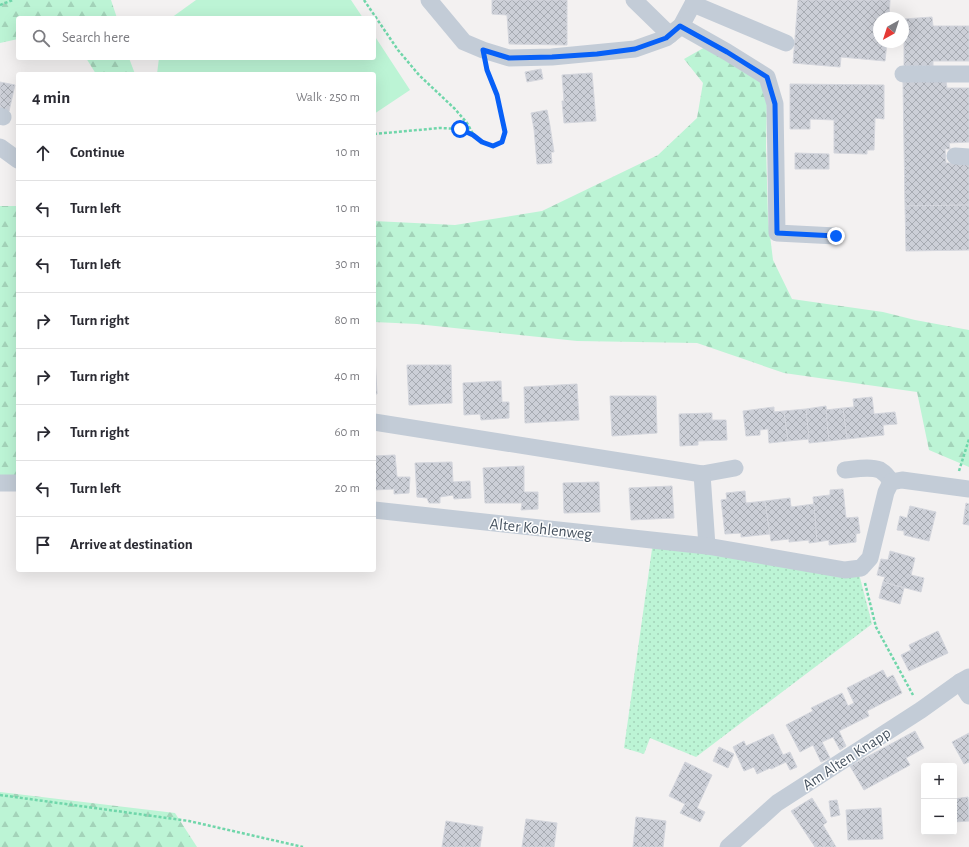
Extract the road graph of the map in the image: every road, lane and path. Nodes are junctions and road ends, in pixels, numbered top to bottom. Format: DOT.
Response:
graph roads {
  1 [pos="13,0"];
  2 [pos="364,0"];
  3 [pos="429,0"];
  4 [pos="634,0"];
  5 [pos="694,2"];
  6 [pos="0,5"];
  7 [pos="375,16"];
  8 [pos="376,18"];
  9 [pos="675,30"];
  10 [pos="786,43"];
  11 [pos="483,50"];
  12 [pos="902,74"];
  13 [pos="969,74"];
  14 [pos="376,134"];
  15 [pos="473,135"];
  16 [pos="0,147"];
  17 [pos="16,159"];
  18 [pos="836,236"];
  19 [pos="376,422"];
  20 [pos="969,439"];
  21 [pos="735,468"];
  22 [pos="845,470"];
  23 [pos="702,474"];
  24 [pos="891,482"];
  25 [pos="0,483"];
  26 [pos="16,483"];
  27 [pos="962,488"];
  28 [pos="376,510"];
  29 [pos="707,546"];
  30 [pos="861,568"];
  31 [pos="964,679"];
  32 [pos="969,696"];
  33 [pos="921,710"];
  34 [pos="0,795"];
  35 [pos="303,847"];
  36 [pos="728,847"];
  1 -- 6 [label="path"];
  2 -- 7 [label="path"];
  3 -- 11 [label="street"];
  4 -- 9 [label="street"];
  5 -- 9 [label="street"];
  5 -- 10 [label="street"];
  8 -- 15 [label="path"];
  9 -- 11 [label="street"];
  9 -- 18 [label="street"];
  11 -- 15 [label="path"];
  12 -- 13 [label="street"];
  14 -- 15 [label="path"];
  16 -- 17 [label="street"];
  19 -- 23 [label="street"];
  20 -- 27 [label="path"];
  21 -- 23 [label="street"];
  22 -- 24 [label="street"];
  23 -- 29 [label="street"];
  24 -- 27 [label="street"];
  24 -- 30 [label="street"];
  25 -- 26 [label="street"];
  28 -- 29 [label="street, Alter Kohlenweg"];
  29 -- 30 [label="street, Alter Kohlenweg"];
  30 -- 33 [label="path"];
  31 -- 32 [label="street"];
  31 -- 33 [label="street, Am Alten Knapp"];
  33 -- 36 [label="street, Am Alten Knapp"];
  34 -- 35 [label="path"];
}
